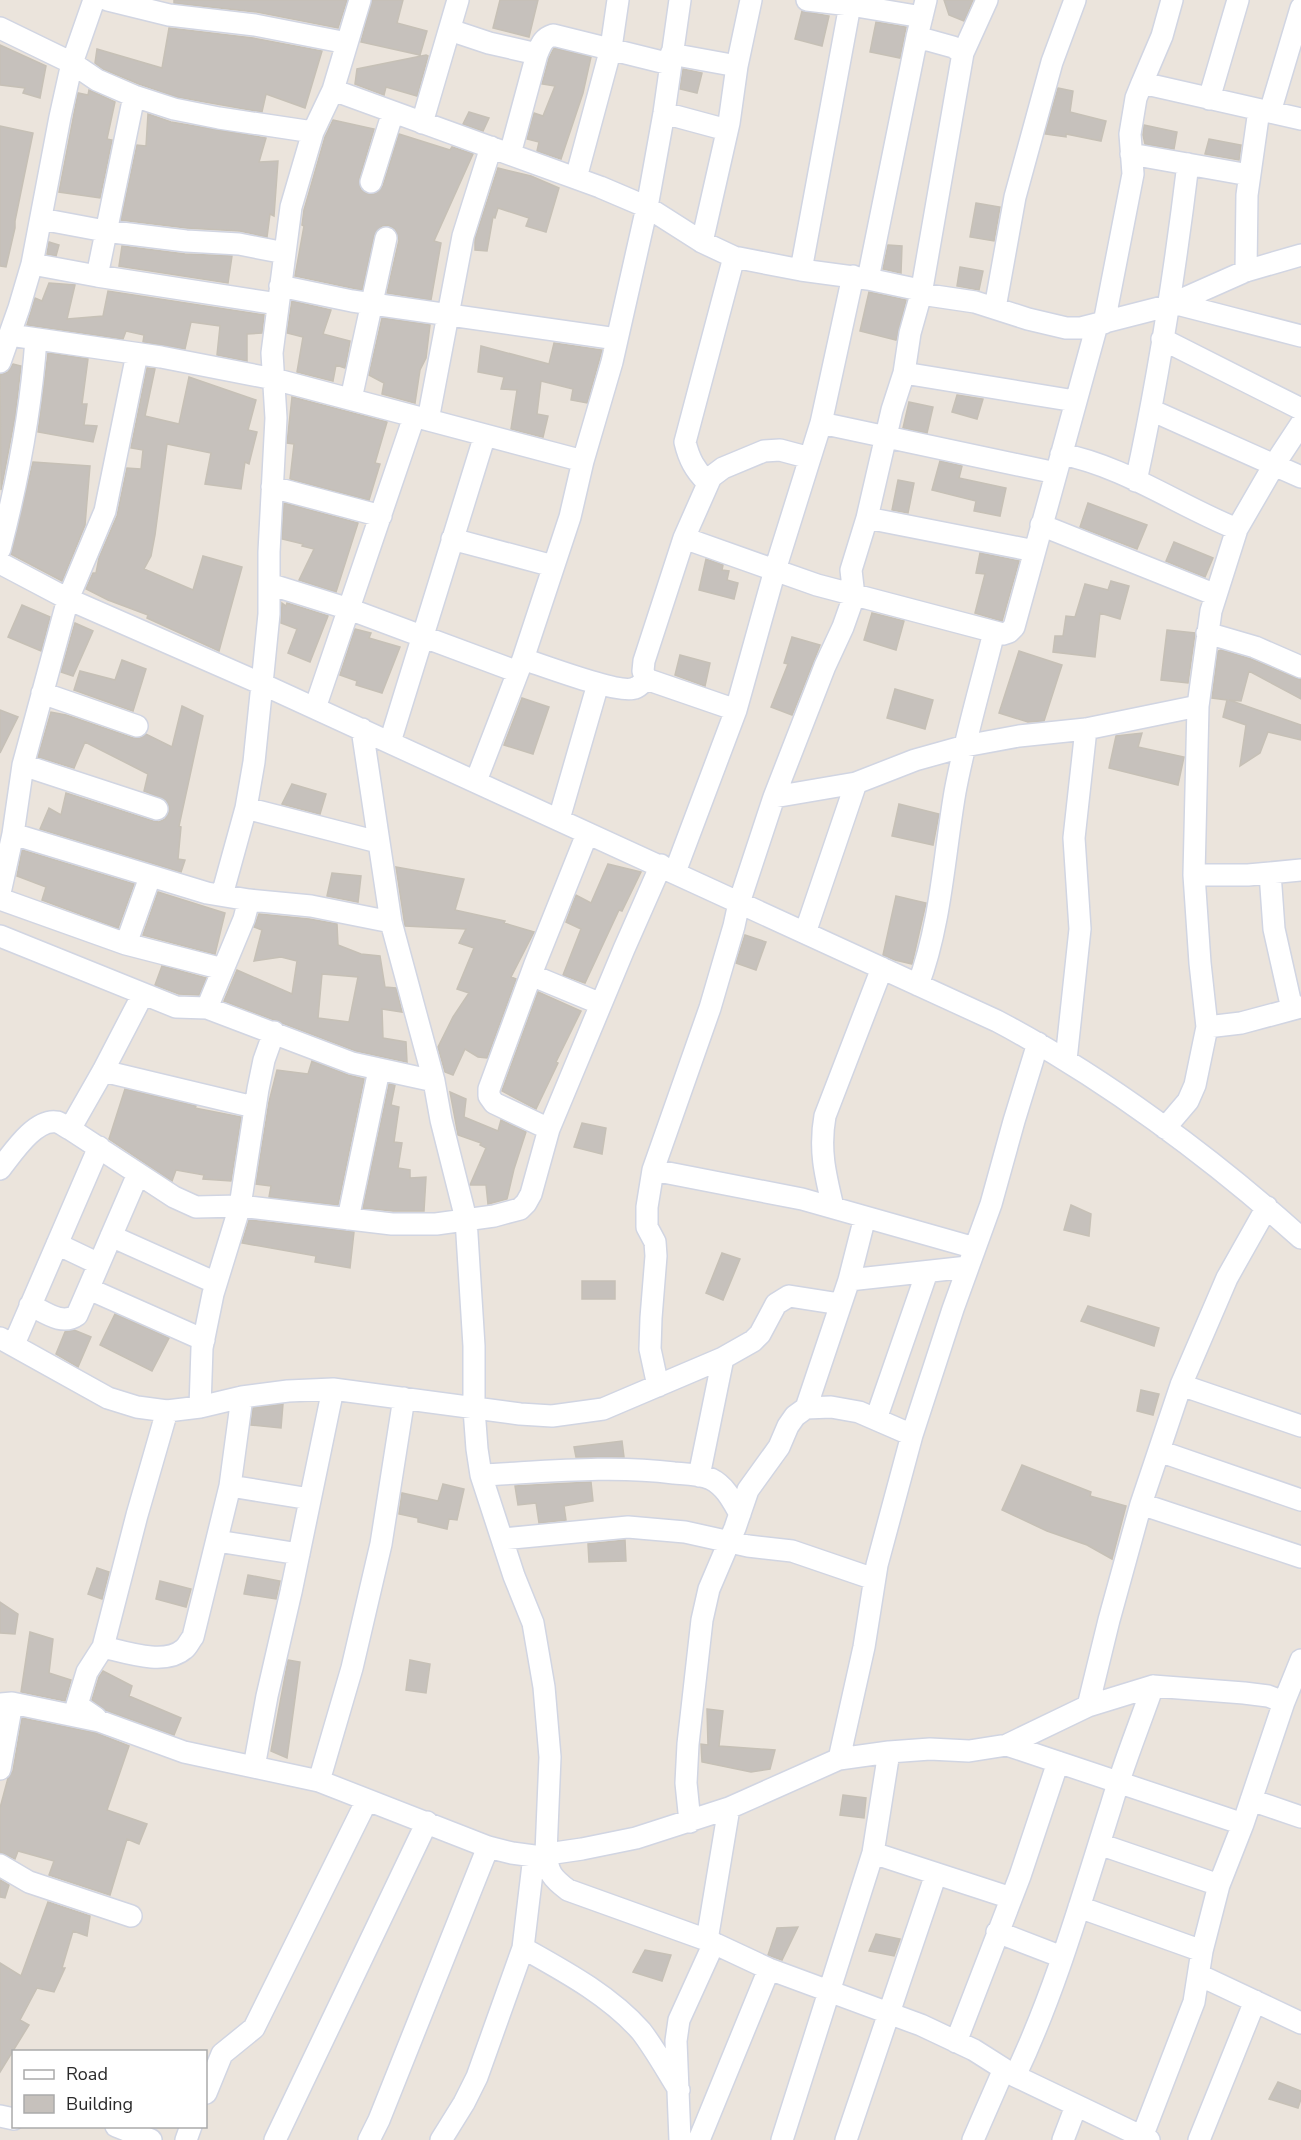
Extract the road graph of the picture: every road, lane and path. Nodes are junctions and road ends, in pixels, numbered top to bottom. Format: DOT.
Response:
graph roads {
  1 [pos="94,0"];
  2 [pos="108,0"];
  3 [pos="360,0"];
  4 [pos="458,0"];
  5 [pos="618,0"];
  6 [pos="680,0"];
  7 [pos="752,0"];
  8 [pos="807,0"];
  9 [pos="987,0"];
  10 [pos="1075,0"];
  11 [pos="1172,0"];
  12 [pos="1238,0"];
  13 [pos="850,3"];
  14 [pos="1301,8"];
  15 [pos="921,18"];
  16 [pos="0,28"];
  17 [pos="450,30"];
  18 [pos="347,43"];
  19 [pos="611,48"];
  20 [pos="963,53"];
  21 [pos="537,54"];
  22 [pos="671,59"];
  23 [pos="72,63"];
  24 [pos="737,66"];
  25 [pos="1142,83"];
  26 [pos="333,90"];
  27 [pos="134,96"];
  28 [pos="1209,99"];
  29 [pos="1265,111"];
  30 [pos="393,112"];
  31 [pos="664,113"];
  32 [pos="1301,119"];
  33 [pos="422,123"];
  34 [pos="727,130"];
  35 [pos="313,132"];
  36 [pos="501,151"];
  37 [pos="1131,154"];
  38 [pos="1188,164"];
  39 [pos="1249,175"];
  40 [pos="576,178"];
  41 [pos="371,182"];
  42 [pos="647,207"];
  43 [pos="41,219"];
  44 [pos="105,231"];
  45 [pos="386,238"];
  46 [pos="702,242"];
  47 [pos="285,253"];
  48 [pos="1301,255"];
  49 [pos="734,257"];
  50 [pos="32,264"];
  51 [pos="801,270"];
  52 [pos="1246,271"];
  53 [pos="97,276"];
  54 [pos="860,277"];
  55 [pos="921,294"];
  56 [pos="279,295"];
  57 [pos="372,304"];
  58 [pos="1170,305"];
  59 [pos="994,309"];
  60 [pos="447,315"];
  61 [pos="1101,323"];
  62 [pos="10,335"];
  63 [pos="1301,336"];
  64 [pos="36,339"];
  65 [pos="617,339"];
  66 [pos="1162,339"];
  67 [pos="137,354"];
  68 [pos="0,362"];
  69 [pos="904,373"];
  70 [pos="274,379"];
  71 [pos="351,399"];
  72 [pos="1075,401"];
  73 [pos="1301,409"];
  74 [pos="1151,410"];
  75 [pos="421,419"];
  76 [pos="821,423"];
  77 [pos="1301,424"];
  78 [pos="484,435"];
  79 [pos="885,438"];
  80 [pos="810,458"];
  81 [pos="583,461"];
  82 [pos="1058,464"];
  83 [pos="1274,465"];
  84 [pos="1301,477"];
  85 [pos="1136,481"];
  86 [pos="707,482"];
  87 [pos="272,487"];
  88 [pos="381,516"];
  89 [pos="867,518"];
  90 [pos="1041,525"];
  91 [pos="1237,529"];
  92 [pos="684,538"];
  93 [pos="452,539"];
  94 [pos="0,549"];
  95 [pos="1035,551"];
  96 [pos="0,563"];
  97 [pos="553,566"];
  98 [pos="775,570"];
  99 [pos="269,584"];
  100 [pos="1216,595"];
  101 [pos="854,596"];
  102 [pos="68,599"];
  103 [pos="349,609"];
  104 [pos="994,632"];
  105 [pos="1207,633"];
  106 [pos="422,637"];
  107 [pos="520,665"];
  108 [pos="1301,667"];
  109 [pos="646,679"];
  110 [pos="262,684"];
  111 [pos="598,684"];
  112 [pos="42,693"];
  113 [pos="1198,706"];
  114 [pos="315,708"];
  115 [pos="736,710"];
  116 [pos="136,726"];
  117 [pos="362,729"];
  118 [pos="1086,729"];
  119 [pos="390,742"];
  120 [pos="965,746"];
  121 [pos="23,765"];
  122 [pos="476,781"];
  123 [pos="856,783"];
  124 [pos="774,797"];
  125 [pos="157,808"];
  126 [pos="246,808"];
  127 [pos="559,819"];
  128 [pos="13,834"];
  129 [pos="587,834"];
  130 [pos="378,842"];
  131 [pos="668,869"];
  132 [pos="1301,870"];
  133 [pos="1270,873"];
  134 [pos="1194,875"];
  135 [pos="150,877"];
  136 [pos="0,893"];
  137 [pos="222,895"];
  138 [pos="0,899"];
  139 [pos="249,900"];
  140 [pos="739,903"];
  141 [pos="391,922"];
  142 [pos="805,933"];
  143 [pos="0,936"];
  144 [pos="126,944"];
  145 [pos="882,968"];
  146 [pos="223,969"];
  147 [pos="531,975"];
  148 [pos="918,985"];
  149 [pos="143,994"];
  150 [pos="601,1004"];
  151 [pos="207,1008"];
  152 [pos="1296,1008"];
  153 [pos="1207,1027"];
  154 [pos="274,1032"];
  155 [pos="1038,1043"];
  156 [pos="1066,1060"];
  157 [pos="379,1070"];
  158 [pos="103,1071"];
  159 [pos="434,1080"];
  160 [pos="255,1107"];
  161 [pos="1165,1128"];
  162 [pos="70,1129"];
  163 [pos="549,1129"];
  164 [pos="99,1147"];
  165 [pos="0,1169"];
  166 [pos="653,1170"];
  167 [pos="138,1174"];
  168 [pos="240,1206"];
  169 [pos="832,1207"];
  170 [pos="1267,1207"];
  171 [pos="865,1217"];
  172 [pos="348,1219"];
  173 [pos="466,1219"];
  174 [pos="111,1236"];
  175 [pos="1301,1239"];
  176 [pos="57,1244"];
  177 [pos="972,1257"];
  178 [pos="99,1264"];
  179 [pos="927,1272"];
  180 [pos="849,1280"];
  181 [pos="216,1283"];
  182 [pos="88,1289"];
  183 [pos="840,1304"];
  184 [pos="30,1305"];
  185 [pos="204,1340"];
  186 [pos="7,1341"];
  187 [pos="723,1358"];
  188 [pos="1180,1385"];
  189 [pos="658,1386"];
  190 [pos="333,1389"];
  191 [pos="242,1397"];
  192 [pos="404,1398"];
  193 [pos="200,1407"];
  194 [pos="806,1408"];
  195 [pos="474,1409"];
  196 [pos="166,1411"];
  197 [pos="876,1419"];
  198 [pos="1301,1426"];
  199 [pos="912,1435"];
  200 [pos="1160,1451"];
  201 [pos="481,1475"];
  202 [pos="699,1476"];
  203 [pos="230,1486"];
  204 [pos="310,1499"];
  205 [pos="1301,1500"];
  206 [pos="1142,1504"];
  207 [pos="740,1514"];
  208 [pos="502,1539"];
  209 [pos="217,1540"];
  210 [pos="729,1542"];
  211 [pos="299,1554"];
  212 [pos="1301,1557"];
  213 [pos="874,1579"];
  214 [pos="103,1647"];
  215 [pos="1301,1660"];
  216 [pos="1153,1686"];
  217 [pos="1284,1702"];
  218 [pos="6,1703"];
  219 [pos="1088,1706"];
  220 [pos="99,1721"];
  221 [pos="1007,1745"];
  222 [pos="889,1752"];
  223 [pos="839,1760"];
  224 [pos="1058,1762"];
  225 [pos="254,1767"];
  226 [pos="0,1769"];
  227 [pos="319,1782"];
  228 [pos="1119,1782"];
  229 [pos="367,1800"];
  230 [pos="1251,1800"];
  231 [pos="729,1808"];
  232 [pos="1301,1817"];
  233 [pos="427,1822"];
  234 [pos="690,1822"];
  235 [pos="1243,1824"];
  236 [pos="1099,1844"];
  237 [pos="488,1847"];
  238 [pos="873,1853"];
  239 [pos="540,1854"];
  240 [pos="0,1865"];
  241 [pos="936,1874"];
  242 [pos="1219,1885"];
  243 [pos="1011,1898"];
  244 [pos="1079,1907"];
  245 [pos="131,1916"];
  246 [pos="997,1932"];
  247 [pos="711,1941"];
  248 [pos="523,1948"];
  249 [pos="1202,1951"];
  250 [pos="1062,1957"];
  251 [pos="769,1970"];
  252 [pos="1199,1976"];
  253 [pos="828,1990"];
  254 [pos="1256,2001"];
  255 [pos="889,2013"];
  256 [pos="1301,2023"];
  257 [pos="956,2042"];
  258 [pos="1009,2073"];
  259 [pos="679,2090"];
  260 [pos="207,2091"];
  261 [pos="1076,2106"];
  262 [pos="119,2128"];
  263 [pos="1146,2139"];
  264 [pos="151,2140"];
  265 [pos="275,2140"];
  266 [pos="369,2140"];
  267 [pos="441,2140"];
  268 [pos="680,2140"];
  269 [pos="699,2140"];
  270 [pos="782,2140"];
  271 [pos="846,2140"];
  272 [pos="974,2140"];
  273 [pos="1063,2140"];
  274 [pos="1199,2140"];
  1 -- 23 [label="street"];
  2 -- 18 [label="street"];
  3 -- 18 [label="street"];
  4 -- 17 [label="street"];
  5 -- 19 [label="street"];
  6 -- 22 [label="street"];
  7 -- 24 [label="street"];
  8 -- 13 [label="street"];
  9 -- 20 [label="street"];
  10 -- 59 [label="street"];
  11 -- 25 [label="street"];
  12 -- 28 [label="street"];
  13 -- 15 [label="street"];
  13 -- 51 [label="street"];
  14 -- 29 [label="street"];
  15 -- 20 [label="street"];
  15 -- 54 [label="street"];
  16 -- 23 [label="street"];
  17 -- 21 [label="street"];
  17 -- 33 [label="street"];
  18 -- 26 [label="street"];
  19 -- 21 [label="street"];
  19 -- 22 [label="street"];
  19 -- 40 [label="street"];
  20 -- 55 [label="street"];
  21 -- 36 [label="street"];
  22 -- 24 [label="street"];
  22 -- 31 [label="street"];
  23 -- 27 [label="street"];
  23 -- 43 [label="street"];
  24 -- 34 [label="street"];
  25 -- 28 [label="street"];
  25 -- 37 [label="street"];
  26 -- 30 [label="street"];
  26 -- 35 [label="street"];
  27 -- 35 [label="street"];
  27 -- 44 [label="street"];
  28 -- 29 [label="street"];
  29 -- 32 [label="street"];
  29 -- 39 [label="street"];
  30 -- 33 [label="street"];
  30 -- 41 [label="street"];
  31 -- 34 [label="street"];
  31 -- 42 [label="street"];
  33 -- 36 [label="street"];
  34 -- 46 [label="street"];
  35 -- 47 [label="street"];
  36 -- 40 [label="street"];
  36 -- 60 [label="street"];
  37 -- 38 [label="street"];
  37 -- 61 [label="street"];
  38 -- 39 [label="street"];
  38 -- 58 [label="street"];
  39 -- 52 [label="street"];
  40 -- 42 [label="street"];
  42 -- 46 [label="street"];
  42 -- 65 [label="street"];
  43 -- 44 [label="street"];
  43 -- 50 [label="street"];
  44 -- 47 [label="street"];
  44 -- 53 [label="street"];
  45 -- 57 [label="street"];
  46 -- 49 [label="street"];
  47 -- 56 [label="street"];
  48 -- 52 [label="street"];
  49 -- 51 [label="street"];
  49 -- 86 [label="street"];
  50 -- 53 [label="street"];
  50 -- 62 [label="street"];
  51 -- 54 [label="street"];
  52 -- 58 [label="street"];
  53 -- 56 [label="street"];
  54 -- 55 [label="street"];
  54 -- 76 [label="street"];
  55 -- 59 [label="street"];
  55 -- 69 [label="street"];
  56 -- 57 [label="street"];
  56 -- 70 [label="street"];
  57 -- 60 [label="street"];
  57 -- 71 [label="street"];
  58 -- 61 [label="street"];
  58 -- 63 [label="street"];
  58 -- 66 [label="street"];
  59 -- 61 [label="street"];
  60 -- 65 [label="street"];
  60 -- 75 [label="street"];
  61 -- 72 [label="street"];
  62 -- 64 [label="street"];
  62 -- 68 [label="street"];
  64 -- 67 [label="street"];
  64 -- 94 [label="street"];
  65 -- 81 [label="street"];
  66 -- 73 [label="street"];
  66 -- 74 [label="street"];
  67 -- 70 [label="street"];
  67 -- 102 [label="street"];
  69 -- 72 [label="street"];
  69 -- 79 [label="street"];
  70 -- 71 [label="street"];
  70 -- 87 [label="street"];
  71 -- 75 [label="street"];
  72 -- 82 [label="street"];
  74 -- 83 [label="street"];
  74 -- 85 [label="street"];
  75 -- 78 [label="street"];
  75 -- 88 [label="street"];
  76 -- 79 [label="street"];
  76 -- 80 [label="street"];
  77 -- 83 [label="street"];
  78 -- 81 [label="street"];
  78 -- 93 [label="street"];
  79 -- 82 [label="street"];
  79 -- 89 [label="street"];
  80 -- 86 [label="street"];
  80 -- 98 [label="street"];
  81 -- 97 [label="street"];
  82 -- 85 [label="street"];
  82 -- 90 [label="street"];
  83 -- 84 [label="street"];
  83 -- 91 [label="street"];
  85 -- 91 [label="street"];
  86 -- 92 [label="street"];
  87 -- 88 [label="street"];
  87 -- 99 [label="street"];
  88 -- 103 [label="street"];
  89 -- 95 [label="street"];
  89 -- 101 [label="street"];
  90 -- 95 [label="street"];
  90 -- 100 [label="street"];
  91 -- 100 [label="street"];
  92 -- 98 [label="street"];
  92 -- 109 [label="street"];
  93 -- 97 [label="street"];
  93 -- 106 [label="street"];
  95 -- 104 [label="street"];
  96 -- 102 [label="street"];
  97 -- 107 [label="street"];
  98 -- 101 [label="street"];
  98 -- 115 [label="street"];
  99 -- 103 [label="street"];
  99 -- 110 [label="street"];
  100 -- 105 [label="street"];
  101 -- 104 [label="street"];
  101 -- 124 [label="street"];
  102 -- 110 [label="street"];
  102 -- 112 [label="street"];
  103 -- 106 [label="street"];
  103 -- 114 [label="street"];
  104 -- 120 [label="street"];
  105 -- 108 [label="street"];
  105 -- 113 [label="street"];
  106 -- 107 [label="street"];
  106 -- 119 [label="street"];
  107 -- 111 [label="street"];
  107 -- 122 [label="street"];
  109 -- 111 [label="street"];
  109 -- 115 [label="street"];
  110 -- 114 [label="street"];
  110 -- 126 [label="street"];
  111 -- 127 [label="street"];
  112 -- 116 [label="street"];
  112 -- 121 [label="street"];
  113 -- 118 [label="street"];
  113 -- 134 [label="street"];
  114 -- 117 [label="street"];
  115 -- 131 [label="street"];
  117 -- 119 [label="street"];
  117 -- 130 [label="street"];
  118 -- 120 [label="street"];
  118 -- 156 [label="street"];
  119 -- 122 [label="street"];
  120 -- 123 [label="street"];
  120 -- 148 [label="street"];
  121 -- 125 [label="street"];
  121 -- 128 [label="street"];
  122 -- 127 [label="street"];
  123 -- 124 [label="street"];
  123 -- 142 [label="street"];
  124 -- 140 [label="street"];
  126 -- 130 [label="street"];
  126 -- 137 [label="street"];
  127 -- 129 [label="street"];
  128 -- 135 [label="street"];
  128 -- 136 [label="street"];
  129 -- 131 [label="street"];
  129 -- 147 [label="street"];
  130 -- 141 [label="street"];
  131 -- 140 [label="street"];
  131 -- 150 [label="street"];
  132 -- 133 [label="street"];
  133 -- 134 [label="street"];
  133 -- 152 [label="street"];
  134 -- 153 [label="street"];
  135 -- 137 [label="street"];
  135 -- 144 [label="street"];
  137 -- 139 [label="street"];
  138 -- 144 [label="street"];
  139 -- 141 [label="street"];
  139 -- 146 [label="street"];
  140 -- 142 [label="street"];
  140 -- 166 [label="street"];
  141 -- 159 [label="street"];
  142 -- 145 [label="street"];
  143 -- 149 [label="street"];
  144 -- 146 [label="street"];
  145 -- 148 [label="street"];
  145 -- 169 [label="street"];
  146 -- 151 [label="street"];
  147 -- 150 [label="street"];
  147 -- 163 [label="street"];
  148 -- 155 [label="street"];
  149 -- 151 [label="street"];
  149 -- 158 [label="street"];
  150 -- 163 [label="street"];
  151 -- 154 [label="street"];
  152 -- 153 [label="street"];
  153 -- 161 [label="street"];
  154 -- 157 [label="street"];
  154 -- 160 [label="street"];
  155 -- 156 [label="street"];
  155 -- 177 [label="street"];
  156 -- 161 [label="street"];
  157 -- 159 [label="street"];
  157 -- 172 [label="street"];
  158 -- 160 [label="street"];
  158 -- 162 [label="street"];
  159 -- 173 [label="street"];
  160 -- 168 [label="street"];
  161 -- 170 [label="street"];
  162 -- 164 [label="street"];
  162 -- 165 [label="street"];
  163 -- 173 [label="street"];
  164 -- 167 [label="street"];
  164 -- 176 [label="street"];
  166 -- 169 [label="street"];
  166 -- 189 [label="street"];
  167 -- 168 [label="street"];
  167 -- 174 [label="street"];
  168 -- 172 [label="street"];
  168 -- 181 [label="street"];
  169 -- 171 [label="street"];
  170 -- 175 [label="street"];
  170 -- 188 [label="street"];
  171 -- 177 [label="street"];
  171 -- 180 [label="street"];
  172 -- 173 [label="street"];
  173 -- 195 [label="street"];
  174 -- 178 [label="street"];
  174 -- 181 [label="street"];
  176 -- 178 [label="street"];
  176 -- 184 [label="street"];
  177 -- 179 [label="street"];
  177 -- 199 [label="street"];
  178 -- 182 [label="street"];
  179 -- 180 [label="street"];
  179 -- 197 [label="street"];
  180 -- 183 [label="street"];
  181 -- 185 [label="street"];
  182 -- 184 [label="street"];
  182 -- 185 [label="street"];
  183 -- 187 [label="street"];
  183 -- 194 [label="street"];
  184 -- 186 [label="street"];
  185 -- 193 [label="street"];
  186 -- 196 [label="street"];
  187 -- 189 [label="street"];
  187 -- 202 [label="street"];
  188 -- 198 [label="street"];
  188 -- 200 [label="street"];
  189 -- 195 [label="street"];
  190 -- 191 [label="street"];
  190 -- 192 [label="street"];
  190 -- 204 [label="street"];
  191 -- 193 [label="street"];
  191 -- 203 [label="street"];
  192 -- 195 [label="street"];
  192 -- 227 [label="street"];
  193 -- 196 [label="street"];
  194 -- 197 [label="street"];
  194 -- 207 [label="street"];
  195 -- 201 [label="street"];
  196 -- 214 [label="street"];
  197 -- 199 [label="street"];
  199 -- 213 [label="street"];
  200 -- 205 [label="street"];
  200 -- 206 [label="street"];
  201 -- 202 [label="street"];
  201 -- 208 [label="street"];
  202 -- 207 [label="street"];
  203 -- 204 [label="street"];
  203 -- 209 [label="street"];
  204 -- 211 [label="street"];
  206 -- 212 [label="street"];
  206 -- 219 [label="street"];
  207 -- 210 [label="street"];
  208 -- 210 [label="street"];
  208 -- 239 [label="street"];
  209 -- 211 [label="street"];
  209 -- 214 [label="street"];
  210 -- 213 [label="street"];
  210 -- 234 [label="street"];
  211 -- 225 [label="street"];
  213 -- 223 [label="street"];
  214 -- 220 [label="street"];
  215 -- 217 [label="street"];
  216 -- 217 [label="street"];
  216 -- 219 [label="street"];
  216 -- 228 [label="street"];
  217 -- 230 [label="street"];
  218 -- 220 [label="street"];
  218 -- 226 [label="street"];
  219 -- 221 [label="street"];
  220 -- 225 [label="street"];
  221 -- 222 [label="street"];
  221 -- 224 [label="street"];
  222 -- 223 [label="street"];
  222 -- 238 [label="street"];
  223 -- 231 [label="street"];
  224 -- 228 [label="street"];
  224 -- 243 [label="street"];
  225 -- 227 [label="street"];
  227 -- 229 [label="street"];
  228 -- 235 [label="street"];
  228 -- 236 [label="street"];
  229 -- 233 [label="street"];
  229 -- 260 [label="street"];
  230 -- 232 [label="street"];
  230 -- 235 [label="street"];
  231 -- 234 [label="street"];
  231 -- 247 [label="street"];
  233 -- 237 [label="street"];
  233 -- 265 [label="street"];
  234 -- 239 [label="street"];
  235 -- 242 [label="street"];
  236 -- 242 [label="street"];
  236 -- 244 [label="street"];
  237 -- 239 [label="street"];
  237 -- 266 [label="street"];
  238 -- 241 [label="street"];
  238 -- 253 [label="street"];
  239 -- 247 [label="street"];
  239 -- 248 [label="street"];
  240 -- 245 [label="street"];
  241 -- 243 [label="street"];
  241 -- 255 [label="street"];
  242 -- 249 [label="street"];
  243 -- 246 [label="street"];
  244 -- 249 [label="street"];
  244 -- 250 [label="street"];
  246 -- 250 [label="street"];
  246 -- 257 [label="street"];
  247 -- 251 [label="street"];
  247 -- 259 [label="street"];
  248 -- 259 [label="street"];
  248 -- 267 [label="street"];
  249 -- 252 [label="street"];
  250 -- 258 [label="street"];
  251 -- 253 [label="street"];
  251 -- 269 [label="street"];
  252 -- 254 [label="street"];
  252 -- 263 [label="street"];
  253 -- 255 [label="street"];
  253 -- 270 [label="street"];
  254 -- 256 [label="street"];
  254 -- 274 [label="street"];
  255 -- 257 [label="street"];
  255 -- 271 [label="street"];
  257 -- 258 [label="street"];
  258 -- 261 [label="street"];
  258 -- 272 [label="street"];
  259 -- 268 [label="street"];
  261 -- 263 [label="street"];
  261 -- 273 [label="street"];
  262 -- 264 [label="street"];
}
